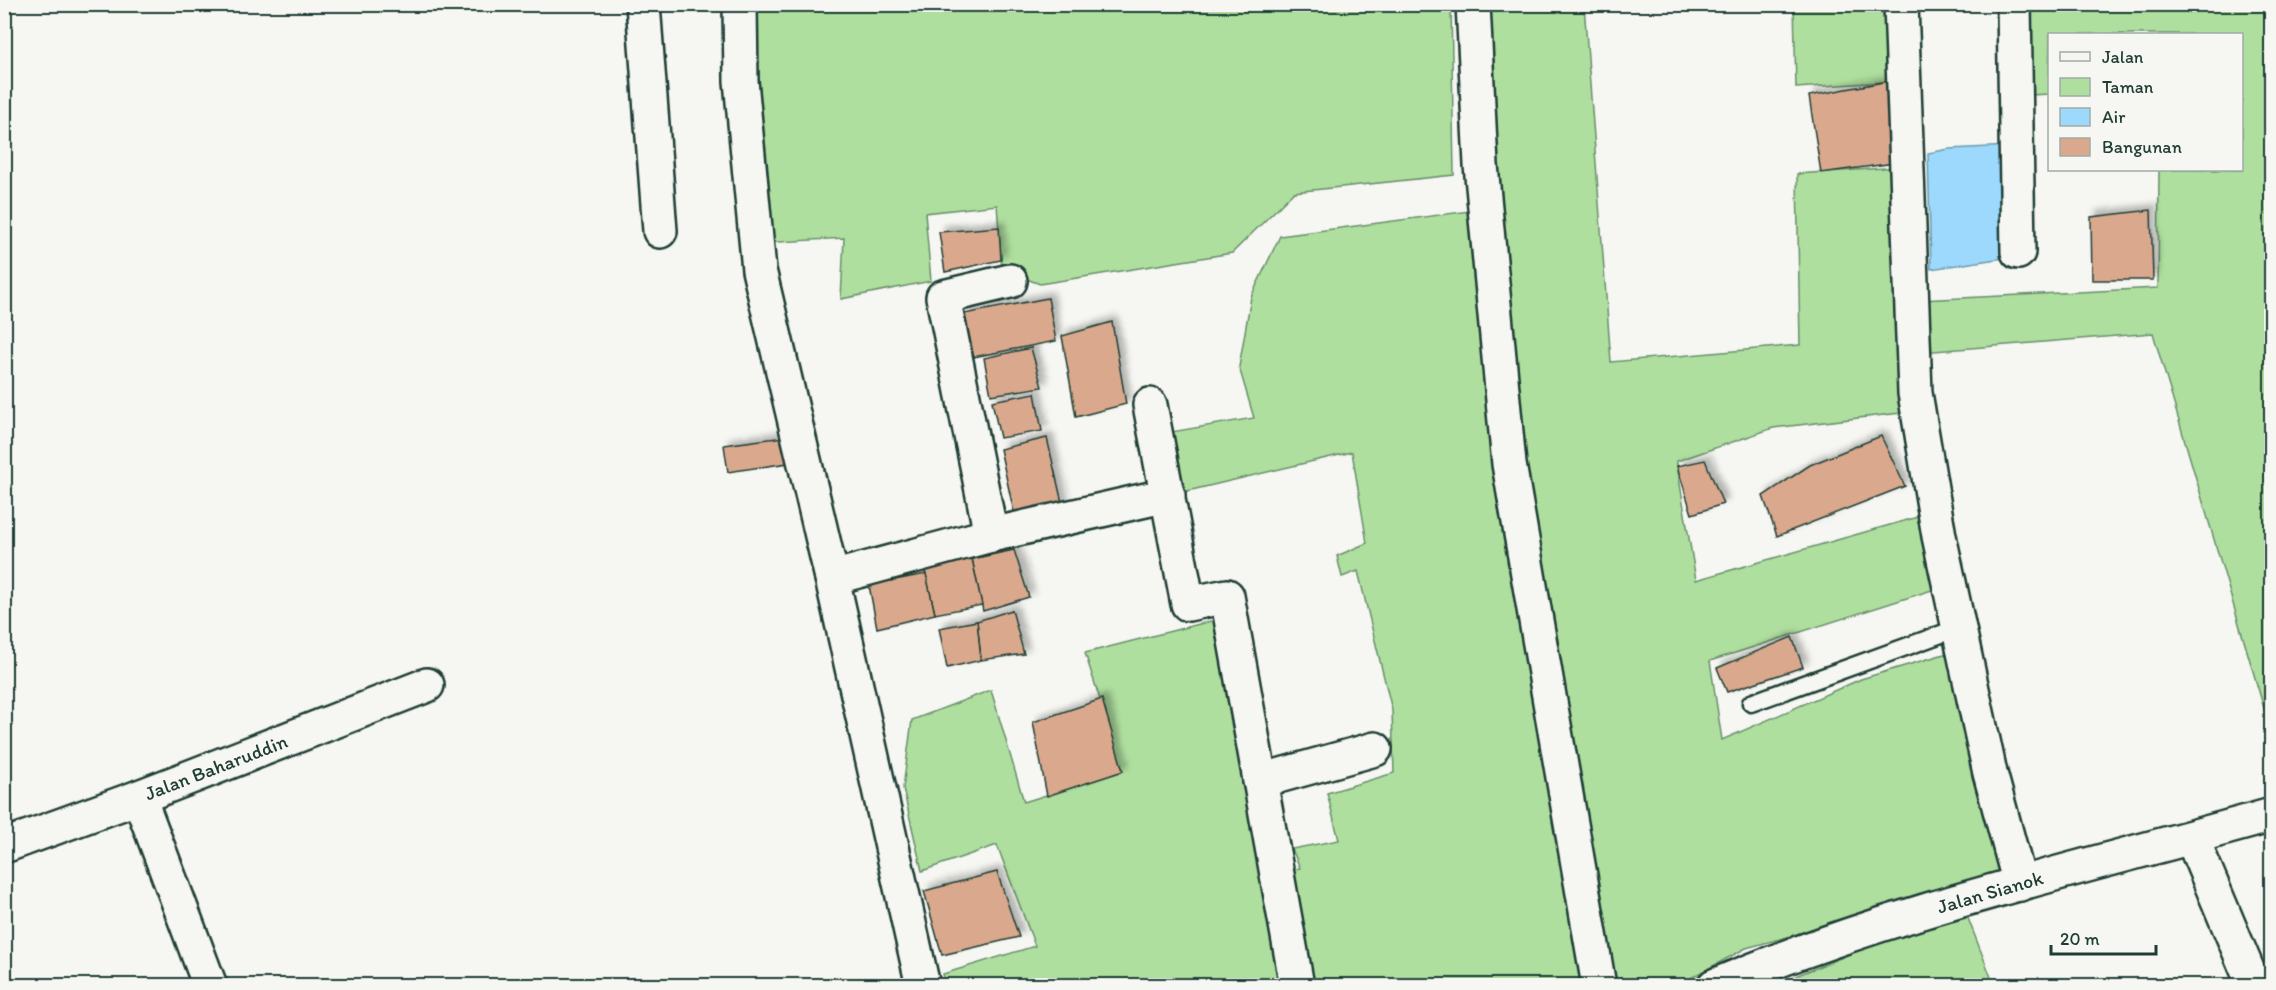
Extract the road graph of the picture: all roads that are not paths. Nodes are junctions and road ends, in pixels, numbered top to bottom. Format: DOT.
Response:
graph roads {
  1 [pos="643,4"];
  2 [pos="740,4"];
  3 [pos="1473,4"];
  4 [pos="1901,4"];
  5 [pos="2014,4"];
  6 [pos="660,231"];
  7 [pos="2018,252"];
  8 [pos="1010,281"];
  9 [pos="1150,405"];
  10 [pos="1168,495"];
  11 [pos="991,535"];
  12 [pos="832,578"];
  13 [pos="1959,628"];
  14 [pos="426,685"];
  15 [pos="1750,703"];
  16 [pos="1375,749"];
  17 [pos="1260,781"];
  18 [pos="139,797"];
  19 [pos="2271,815"];
  20 [pos="2192,838"];
  21 [pos="4,846"];
  22 [pos="2020,884"];
  23 [pos="210,986"];
  24 [pos="922,986"];
  25 [pos="1297,986"];
  26 [pos="1599,986"];
  27 [pos="1714,986"];
  28 [pos="2254,986"];
  1 -- 6 [label="street"];
  2 -- 12 [label="street"];
  3 -- 26 [label="street"];
  4 -- 13 [label="street"];
  5 -- 7 [label="street"];
  8 -- 11 [label="street"];
  9 -- 10 [label="street"];
  10 -- 11 [label="street"];
  10 -- 17 [label="street"];
  11 -- 12 [label="street"];
  12 -- 24 [label="street"];
  13 -- 15 [label="lane"];
  13 -- 22 [label="street"];
  14 -- 18 [label="street, Jalan Baharuddin"];
  16 -- 17 [label="street"];
  17 -- 25 [label="street"];
  18 -- 21 [label="street, Jalan Baharuddin"];
  18 -- 23 [label="street"];
  19 -- 20 [label="street, Jalan Sianok"];
  20 -- 22 [label="street, Jalan Sianok"];
  20 -- 28 [label="street"];
  22 -- 27 [label="street, Jalan Sianok"];
}
